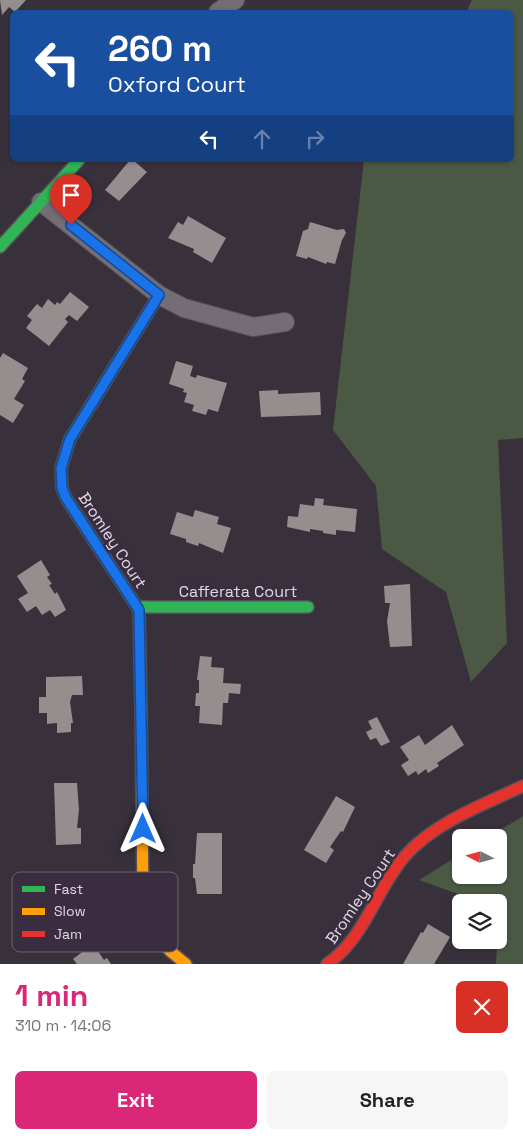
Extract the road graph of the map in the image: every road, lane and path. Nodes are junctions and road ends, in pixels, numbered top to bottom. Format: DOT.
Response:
graph roads {
  1 [pos="235,0"];
  2 [pos="221,10"];
  3 [pos="76,162"];
  4 [pos="41,202"];
  5 [pos="0,247"];
  6 [pos="159,295"];
  7 [pos="285,322"];
  8 [pos="137,607"];
  9 [pos="308,607"];
  10 [pos="523,786"];
  11 [pos="143,872"];
  12 [pos="169,952"];
  13 [pos="186,964"];
  14 [pos="327,964"];
  1 -- 2 [label="street"];
  3 -- 4 [label="street"];
  4 -- 5 [label="street"];
  4 -- 6 [label="street"];
  6 -- 7 [label="street"];
  6 -- 8 [label="street, Bromley Court"];
  8 -- 9 [label="street, Cafferata Court"];
  8 -- 11 [label="street, Bromley Court"];
  10 -- 14 [label="street, Bromley Court"];
  12 -- 13 [label="street, Bromley Court"];
}
